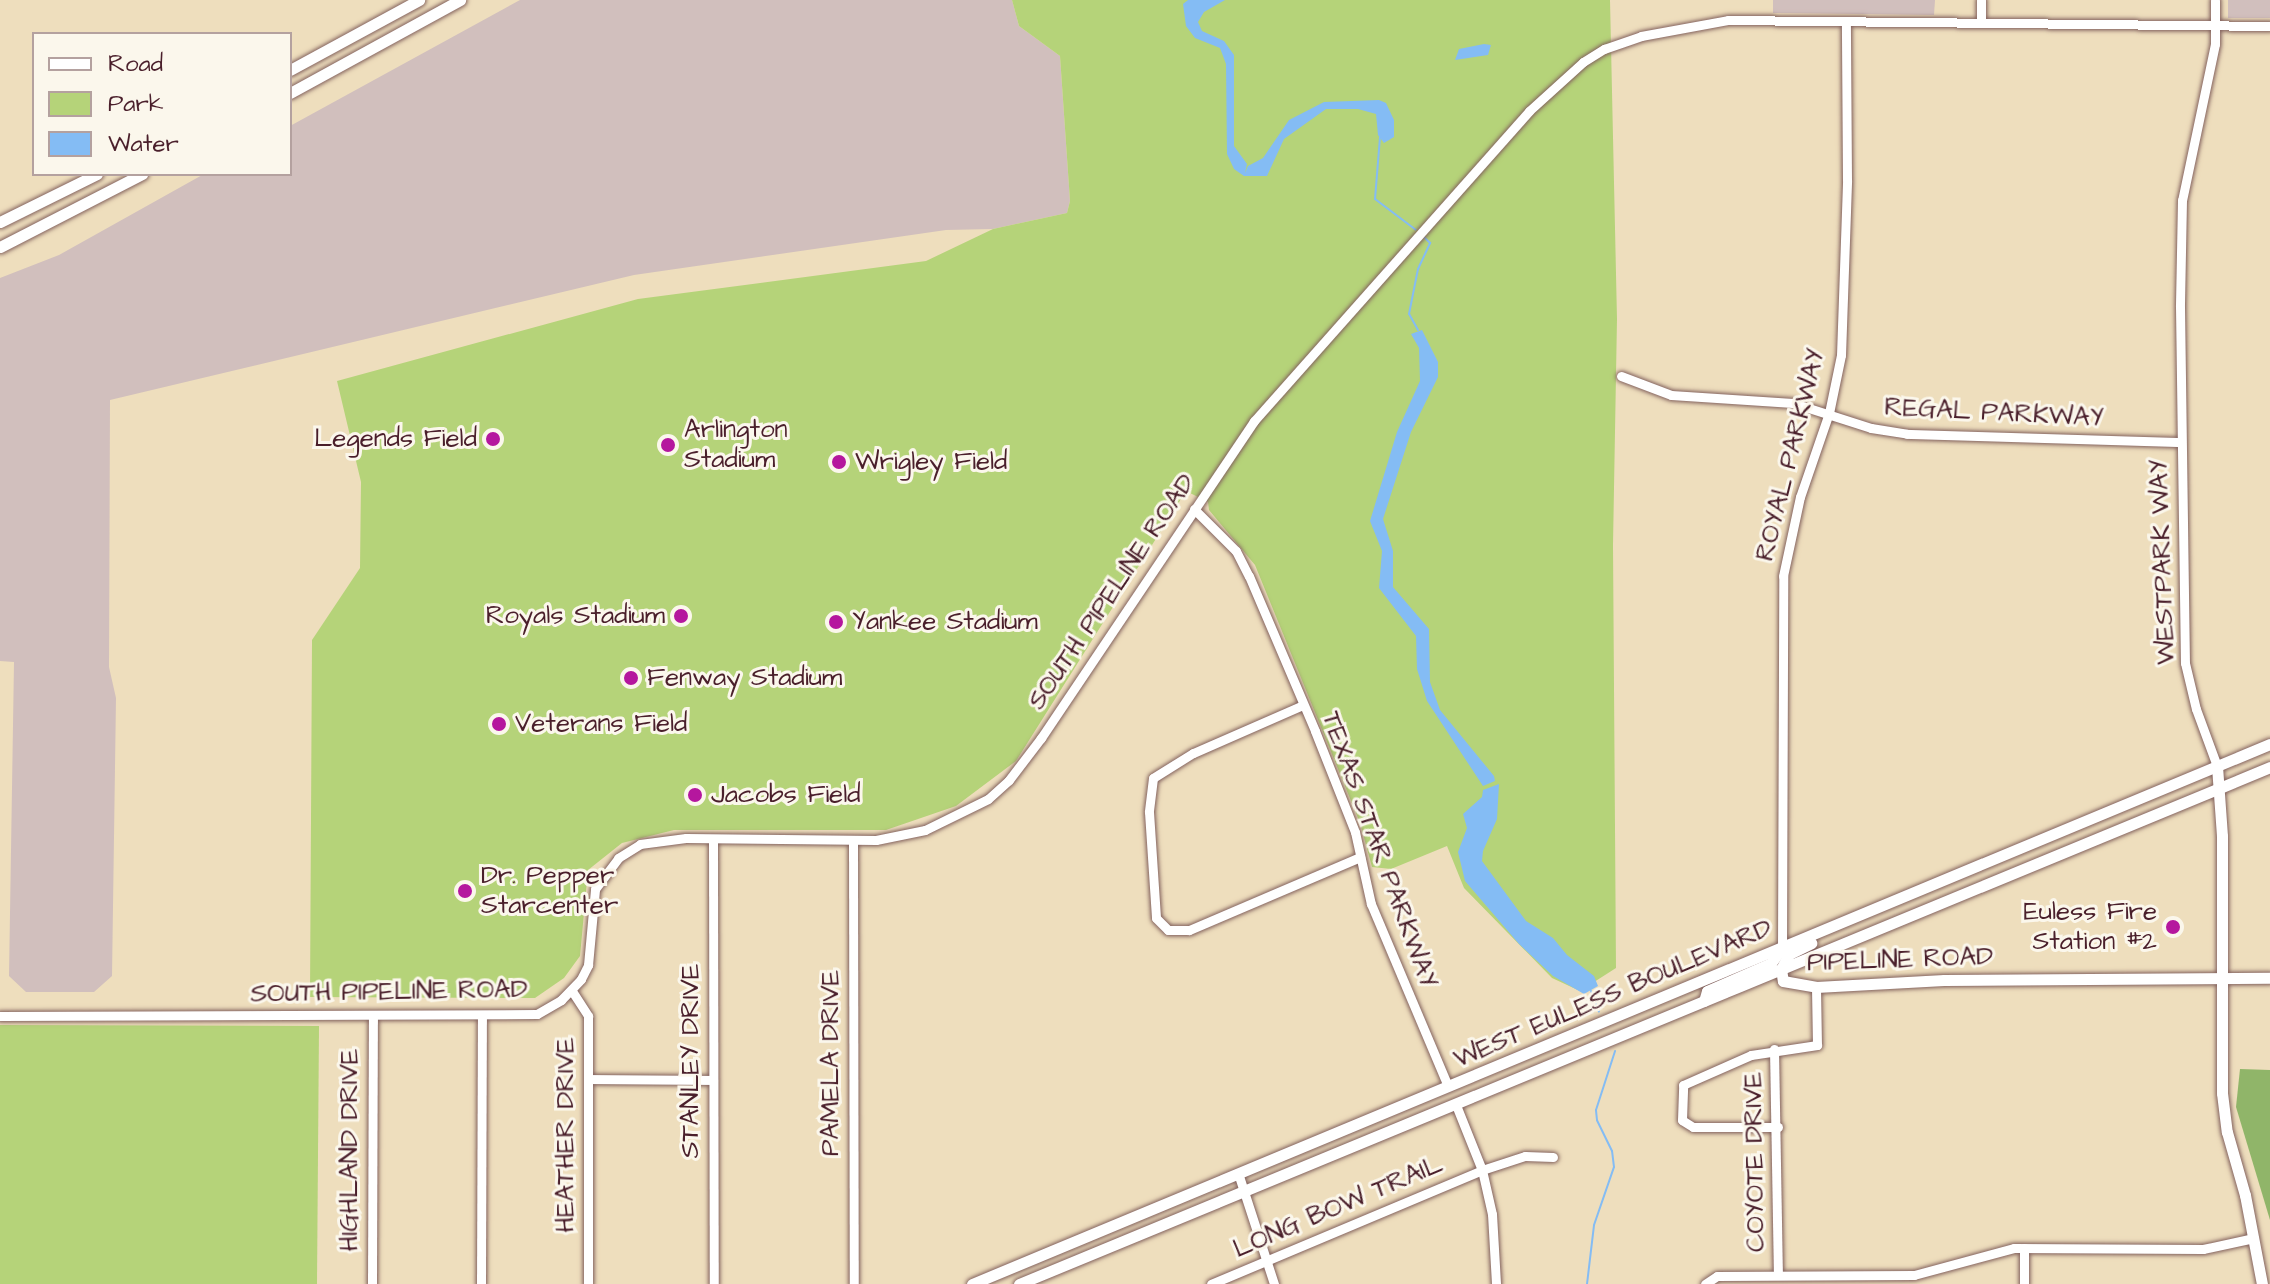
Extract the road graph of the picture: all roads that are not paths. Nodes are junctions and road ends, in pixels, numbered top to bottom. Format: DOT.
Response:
graph roads {
  1 [pos="419,0"];
  2 [pos="460,0"];
  3 [pos="1981,0"];
  4 [pos="2215,0"];
  5 [pos="1846,21"];
  6 [pos="1981,22"];
  7 [pos="2217,25"];
  8 [pos="2270,26"];
  9 [pos="332,47"];
  10 [pos="342,65"];
  11 [pos="292,69"];
  12 [pos="292,92"];
  13 [pos="93,176"];
  14 [pos="95,176"];
  15 [pos="138,176"];
  16 [pos="101,195"];
  17 [pos="0,222"];
  18 [pos="0,247"];
  19 [pos="1621,376"];
  20 [pos="1829,413"];
  21 [pos="2181,442"];
  22 [pos="1194,509"];
  23 [pos="1303,705"];
  24 [pos="2270,744"];
  25 [pos="2217,766"];
  26 [pos="2270,767"];
  27 [pos="2220,788"];
  28 [pos="713,839"];
  29 [pos="853,841"];
  30 [pos="1360,857"];
  31 [pos="1996,859"];
  32 [pos="1998,878"];
  33 [pos="1883,905"];
  34 [pos="1782,948"];
  35 [pos="1781,969"];
  36 [pos="2222,978"];
  37 [pos="2270,978"];
  38 [pos="1816,987"];
  39 [pos="572,991"];
  40 [pos="1704,1001"];
  41 [pos="0,1016"];
  42 [pos="482,1016"];
  43 [pos="373,1017"];
  44 [pos="1774,1049"];
  45 [pos="589,1079"];
  46 [pos="713,1080"];
  47 [pos="1448,1086"];
  48 [pos="1456,1105"];
  49 [pos="1778,1127"];
  50 [pos="1553,1157"];
  51 [pos="1482,1170"];
  52 [pos="1238,1173"];
  53 [pos="1243,1191"];
  54 [pos="2254,1238"];
  55 [pos="2024,1248"];
  56 [pos="1268,1260"];
  57 [pos="1778,1275"];
  58 [pos="1706,1282"];
  59 [pos="372,1284"];
  60 [pos="481,1284"];
  61 [pos="588,1284"];
  62 [pos="714,1284"];
  63 [pos="854,1284"];
  64 [pos="972,1284"];
  65 [pos="1019,1284"];
  66 [pos="1211,1284"];
  67 [pos="1274,1284"];
  68 [pos="1496,1284"];
  69 [pos="2024,1284"];
  70 [pos="2262,1284"];
  1 -- 9 [label="main road"];
  2 -- 10 [label="main road"];
  3 -- 6 [label="street"];
  4 -- 7 [label="street, WESTPARK WAY"];
  5 -- 6 [label="street, SOUTH PIPELINE ROAD"];
  5 -- 20 [label="street, ROYAL PARKWAY"];
  5 -- 22 [label="street, SOUTH PIPELINE ROAD"];
  6 -- 7 [label="street, SOUTH PIPELINE ROAD"];
  7 -- 8 [label="street, SOUTH PIPELINE ROAD"];
  7 -- 21 [label="street, WESTPARK WAY"];
  9 -- 10 [label="main road"];
  9 -- 11 [label="main road"];
  10 -- 12 [label="main road"];
  13 -- 17 [label="main road"];
  14 -- 16 [label="main road"];
  15 -- 16 [label="main road"];
  16 -- 18 [label="main road"];
  19 -- 20 [label="street, REGAL PARKWAY"];
  20 -- 21 [label="street, REGAL PARKWAY"];
  20 -- 34 [label="street, ROYAL PARKWAY"];
  21 -- 25 [label="street, WESTPARK WAY"];
  22 -- 23 [label="street, TEXAS STAR PARKWAY"];
  22 -- 29 [label="street, SOUTH PIPELINE ROAD"];
  23 -- 30 [label="street, TEXAS STAR PARKWAY"];
  23 -- 30 [label="street"];
  24 -- 25 [label="main road, WEST EULESS BOULEVARD"];
  25 -- 27 [label="main road, WESTPARK WAY"];
  25 -- 31 [label="main road, WEST EULESS BOULEVARD"];
  26 -- 27 [label="main road, WEST EULESS BOULEVARD"];
  27 -- 32 [label="main road, WEST EULESS BOULEVARD"];
  27 -- 36 [label="main road, WESTPARK WAY"];
  28 -- 29 [label="street, SOUTH PIPELINE ROAD"];
  28 -- 39 [label="street, SOUTH PIPELINE ROAD"];
  28 -- 46 [label="street, STANLEY DRIVE"];
  29 -- 63 [label="street, PAMELA DRIVE"];
  30 -- 47 [label="street, TEXAS STAR PARKWAY"];
  31 -- 32 [label="main road"];
  31 -- 33 [label="main road, WEST EULESS BOULEVARD"];
  32 -- 35 [label="main road, WEST EULESS BOULEVARD"];
  33 -- 34 [label="main road, WEST EULESS BOULEVARD"];
  33 -- 35 [label="main road"];
  34 -- 40 [label="main road"];
  34 -- 47 [label="main road, WEST EULESS BOULEVARD"];
  35 -- 38 [label="main road, PIPELINE ROAD"];
  35 -- 40 [label="main road, WEST EULESS BOULEVARD"];
  36 -- 37 [label="main road, PIPELINE ROAD"];
  36 -- 38 [label="main road, PIPELINE ROAD"];
  36 -- 54 [label="main road, WESTPARK WAY"];
  38 -- 44 [label="street"];
  39 -- 42 [label="street, SOUTH PIPELINE ROAD"];
  39 -- 45 [label="street, HEATHER DRIVE"];
  40 -- 48 [label="main road, WEST EULESS BOULEVARD"];
  41 -- 43 [label="street, SOUTH PIPELINE ROAD"];
  42 -- 43 [label="street, SOUTH PIPELINE ROAD"];
  42 -- 60 [label="street"];
  43 -- 59 [label="street, HIGHLAND DRIVE"];
  44 -- 49 [label="street, COYOTE DRIVE"];
  44 -- 49 [label="street"];
  45 -- 46 [label="street"];
  45 -- 61 [label="street, HEATHER DRIVE"];
  46 -- 62 [label="street, STANLEY DRIVE"];
  47 -- 48 [label="main road"];
  47 -- 52 [label="main road, WEST EULESS BOULEVARD"];
  48 -- 51 [label="street"];
  48 -- 53 [label="main road, WEST EULESS BOULEVARD"];
  49 -- 57 [label="street, COYOTE DRIVE"];
  50 -- 51 [label="street, LONG BOW TRAIL"];
  51 -- 56 [label="street, LONG BOW TRAIL"];
  51 -- 68 [label="street"];
  52 -- 53 [label="street"];
  52 -- 64 [label="main road, WEST EULESS BOULEVARD"];
  53 -- 56 [label="street"];
  53 -- 65 [label="main road, WEST EULESS BOULEVARD"];
  54 -- 55 [label="street"];
  54 -- 70 [label="main road, WESTPARK WAY"];
  55 -- 57 [label="street"];
  55 -- 69 [label="street"];
  56 -- 66 [label="street, LONG BOW TRAIL"];
  56 -- 67 [label="street"];
  57 -- 58 [label="street"];
}
